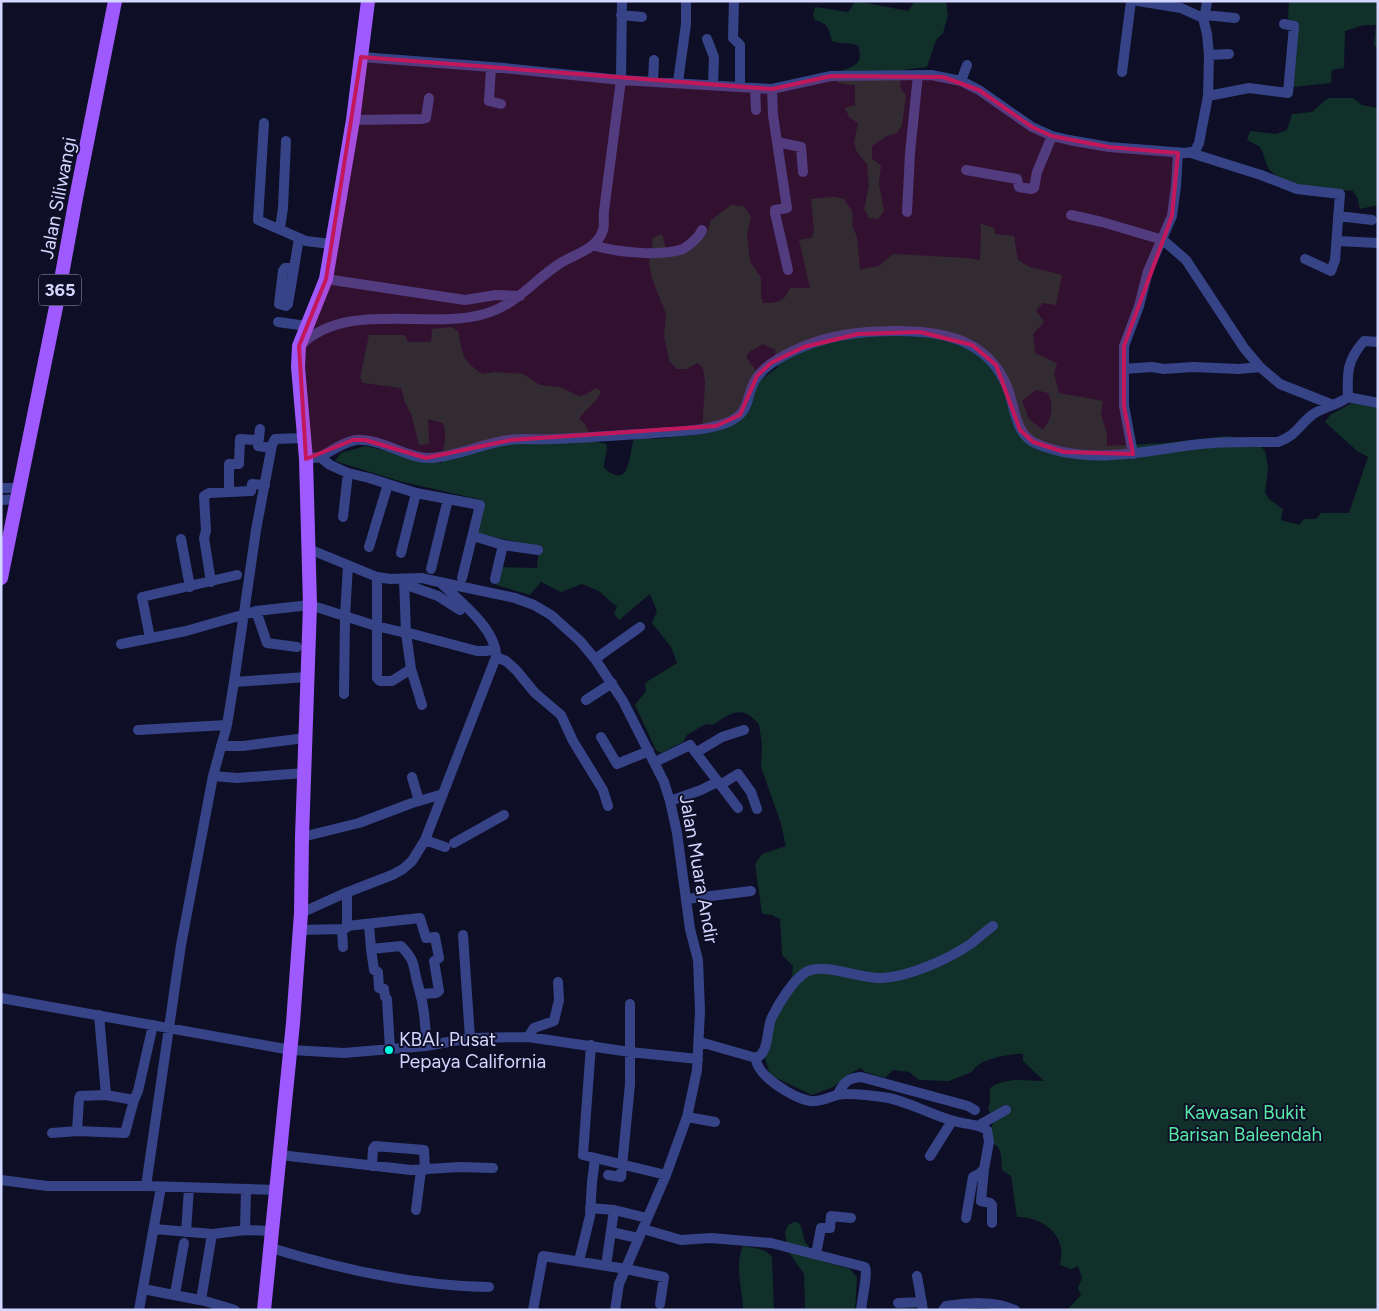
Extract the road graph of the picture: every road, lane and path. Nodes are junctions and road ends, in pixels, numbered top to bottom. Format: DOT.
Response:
graph roads {
  1 [pos="116,1"];
  2 [pos="368,1"];
  3 [pos="622,1"];
  4 [pos="686,1"];
  5 [pos="734,1"];
  6 [pos="1131,1"];
  7 [pos="1138,1"];
  8 [pos="1207,1"];
  9 [pos="621,15"];
  10 [pos="642,17"];
  11 [pos="1204,17"];
  12 [pos="1235,18"];
  13 [pos="1284,24"];
  14 [pos="707,39"];
  15 [pos="1230,54"];
  16 [pos="1209,55"];
  17 [pos="361,57"];
  18 [pos="654,60"];
  19 [pos="968,65"];
  20 [pos="490,67"];
  21 [pos="1122,72"];
  22 [pos="918,75"];
  23 [pos="618,80"];
  24 [pos="653,81"];
  25 [pos="961,81"];
  26 [pos="678,82"];
  27 [pos="713,85"];
  28 [pos="740,87"];
  29 [pos="755,88"];
  30 [pos="772,89"];
  31 [pos="429,98"];
  32 [pos="1207,99"];
  33 [pos="501,104"];
  34 [pos="756,110"];
  35 [pos="353,120"];
  36 [pos="264,123"];
  37 [pos="1052,136"];
  38 [pos="286,141"];
  39 [pos="777,142"];
  40 [pos="1178,153"];
  41 [pos="1191,153"];
  42 [pos="966,170"];
  43 [pos="803,172"];
  44 [pos="907,212"];
  45 [pos="1071,215"];
  46 [pos="1338,216"];
  47 [pos="1372,220"];
  48 [pos="280,228"];
  49 [pos="702,230"];
  50 [pos="299,238"];
  51 [pos="1162,240"];
  52 [pos="1337,241"];
  53 [pos="1378,243"];
  54 [pos="332,244"];
  55 [pos="593,245"];
  56 [pos="1305,259"];
  57 [pos="294,268"];
  58 [pos="788,270"];
  59 [pos="326,279"];
  60 [pos="521,296"];
  61 [pos="278,322"];
  62 [pos="307,326"];
  63 [pos="1378,342"];
  64 [pos="299,346"];
  65 [pos="1260,367"];
  66 [pos="1124,370"];
  67 [pos="1348,397"];
  68 [pos="1378,403"];
  69 [pos="1333,405"];
  70 [pos="260,429"];
  71 [pos="304,438"];
  72 [pos="258,440"];
  73 [pos="272,448"];
  74 [pos="1133,454"];
  75 [pos="313,458"];
  76 [pos="348,473"];
  77 [pos="388,484"];
  78 [pos="265,485"];
  79 [pos="1,488"];
  80 [pos="229,492"];
  81 [pos="416,493"];
  82 [pos="18,494"];
  83 [pos="448,499"];
  84 [pos="1,500"];
  85 [pos="344,517"];
  86 [pos="473,536"];
  87 [pos="181,539"];
  88 [pos="503,545"];
  89 [pos="369,547"];
  90 [pos="309,549"];
  91 [pos="538,550"];
  92 [pos="401,553"];
  93 [pos="348,565"];
  94 [pos="431,569"];
  95 [pos="237,575"];
  96 [pos="377,577"];
  97 [pos="1,578"];
  98 [pos="462,578"];
  99 [pos="495,579"];
  100 [pos="404,581"];
  101 [pos="212,582"];
  102 [pos="441,583"];
  103 [pos="190,587"];
  104 [pos="310,605"];
  105 [pos="460,610"];
  106 [pos="256,611"];
  107 [pos="244,615"];
  108 [pos="345,616"];
  109 [pos="376,626"];
  110 [pos="640,627"];
  111 [pos="406,633"];
  112 [pos="150,638"];
  113 [pos="121,644"];
  114 [pos="296,647"];
  115 [pos="495,653"];
  116 [pos="595,659"];
  117 [pos="411,670"];
  118 [pos="307,677"];
  119 [pos="234,682"];
  120 [pos="612,683"];
  121 [pos="344,694"];
  122 [pos="586,700"];
  123 [pos="422,705"];
  124 [pos="226,725"];
  125 [pos="138,730"];
  126 [pos="744,730"];
  127 [pos="601,737"];
  128 [pos="305,738"];
  129 [pos="221,746"];
  130 [pos="649,751"];
  131 [pos="697,752"];
  132 [pos="655,762"];
  133 [pos="305,773"];
  134 [pos="213,776"];
  135 [pos="412,777"];
  136 [pos="719,784"];
  137 [pos="443,794"];
  138 [pos="419,801"];
  139 [pos="670,801"];
  140 [pos="608,806"];
  141 [pos="738,808"];
  142 [pos="757,808"];
  143 [pos="504,816"];
  144 [pos="302,837"];
  145 [pos="425,840"];
  146 [pos="751,891"];
  147 [pos="347,893"];
  148 [pos="687,899"];
  149 [pos="301,913"];
  150 [pos="369,924"];
  151 [pos="993,926"];
  152 [pos="344,928"];
  153 [pos="300,930"];
  154 [pos="463,935"];
  155 [pos="343,947"];
  156 [pos="372,949"];
  157 [pos="558,982"];
  158 [pos="422,994"];
  159 [pos="1,998"];
  160 [pos="630,1004"];
  161 [pos="99,1015"];
  162 [pos="153,1025"];
  163 [pos="169,1027"];
  164 [pos="528,1037"];
  165 [pos="470,1038"];
  166 [pos="700,1042"];
  167 [pos="591,1045"];
  168 [pos="426,1046"];
  169 [pos="390,1049"];
  170 [pos="291,1050"];
  171 [pos="630,1052"];
  172 [pos="756,1058"];
  173 [pos="698,1060"];
  174 [pos="838,1094"];
  175 [pos="106,1095"];
  176 [pos="134,1100"];
  177 [pos="975,1110"];
  178 [pos="1006,1110"];
  179 [pos="687,1117"];
  180 [pos="952,1121"];
  181 [pos="715,1122"];
  182 [pos="979,1125"];
  183 [pos="77,1130"];
  184 [pos="52,1133"];
  185 [pos="280,1155"];
  186 [pos="930,1156"];
  187 [pos="595,1158"];
  188 [pos="623,1164"];
  189 [pos="372,1166"];
  190 [pos="493,1168"];
  191 [pos="984,1169"];
  192 [pos="423,1170"];
  193 [pos="608,1175"];
  194 [pos="666,1175"];
  195 [pos="1,1180"];
  196 [pos="146,1186"];
  197 [pos="161,1187"];
  198 [pos="189,1188"];
  199 [pos="246,1190"];
  200 [pos="278,1190"];
  201 [pos="590,1208"];
  202 [pos="416,1210"];
  203 [pos="614,1210"];
  204 [pos="647,1218"];
  205 [pos="852,1218"];
  206 [pos="966,1218"];
  207 [pos="992,1223"];
  208 [pos="154,1229"];
  209 [pos="244,1230"];
  210 [pos="273,1231"];
  211 [pos="186,1232"];
  212 [pos="611,1232"];
  213 [pos="641,1233"];
  214 [pos="212,1234"];
  215 [pos="184,1243"];
  216 [pos="271,1248"];
  217 [pos="816,1254"];
  218 [pos="579,1261"];
  219 [pos="606,1266"];
  220 [pos="626,1269"];
  221 [pos="918,1276"];
  222 [pos="489,1287"];
  223 [pos="143,1289"];
  224 [pos="175,1294"];
  225 [pos="203,1303"];
  226 [pos="898,1303"];
  227 [pos="660,1304"];
  228 [pos="922,1306"];
  229 [pos="139,1310"];
  230 [pos="235,1310"];
  231 [pos="264,1310"];
  232 [pos="533,1310"];
  233 [pos="615,1310"];
  234 [pos="861,1310"];
  235 [pos="943,1310"];
  236 [pos="1015,1310"];
  1 -- 82 [label="main road, Jalan Siliwangi / 365"];
  2 -- 17 [label="main road"];
  3 -- 9 [label="street"];
  4 -- 26 [label="street"];
  5 -- 28 [label="street"];
  6 -- 21 [label="street"];
  7 -- 11 [label="street"];
  8 -- 11 [label="street"];
  9 -- 10 [label="street"];
  9 -- 23 [label="street"];
  11 -- 12 [label="street"];
  11 -- 16 [label="street"];
  13 -- 32 [label="street"];
  14 -- 27 [label="street"];
  15 -- 16 [label="street"];
  16 -- 32 [label="street"];
  17 -- 20 [label="street"];
  17 -- 35 [label="main road"];
  18 -- 24 [label="street"];
  19 -- 25 [label="street"];
  20 -- 23 [label="street"];
  20 -- 33 [label="street"];
  22 -- 25 [label="street"];
  22 -- 30 [label="street"];
  22 -- 44 [label="street"];
  23 -- 24 [label="street"];
  23 -- 55 [label="street"];
  24 -- 26 [label="street"];
  25 -- 37 [label="street"];
  26 -- 27 [label="street"];
  27 -- 28 [label="street"];
  28 -- 29 [label="street"];
  29 -- 30 [label="street"];
  29 -- 34 [label="street"];
  30 -- 39 [label="street"];
  31 -- 35 [label="street"];
  32 -- 41 [label="street"];
  35 -- 54 [label="main road"];
  36 -- 48 [label="street"];
  37 -- 40 [label="street"];
  37 -- 42 [label="street"];
  38 -- 48 [label="street"];
  39 -- 43 [label="street"];
  39 -- 58 [label="street"];
  40 -- 41 [label="street"];
  40 -- 51 [label="street"];
  41 -- 46 [label="street"];
  45 -- 51 [label="street"];
  46 -- 47 [label="street"];
  46 -- 52 [label="street"];
  48 -- 50 [label="street"];
  49 -- 55 [label="street"];
  50 -- 54 [label="street"];
  50 -- 57 [label="street"];
  51 -- 65 [label="street"];
  51 -- 66 [label="street"];
  52 -- 53 [label="street"];
  52 -- 56 [label="street"];
  54 -- 59 [label="main road"];
  55 -- 60 [label="street"];
  59 -- 60 [label="street"];
  59 -- 62 [label="main road"];
  60 -- 64 [label="street"];
  61 -- 62 [label="street"];
  62 -- 64 [label="main road"];
  63 -- 67 [label="street"];
  64 -- 71 [label="main road"];
  65 -- 66 [label="street"];
  65 -- 69 [label="street"];
  66 -- 74 [label="street"];
  67 -- 68 [label="street"];
  67 -- 69 [label="street"];
  69 -- 74 [label="street"];
  70 -- 72 [label="street"];
  71 -- 73 [label="street"];
  71 -- 75 [label="main road"];
  72 -- 73 [label="street"];
  72 -- 80 [label="street"];
  73 -- 78 [label="street"];
  74 -- 75 [label="street"];
  75 -- 76 [label="street"];
  75 -- 90 [label="main road"];
  76 -- 77 [label="street"];
  76 -- 85 [label="street"];
  77 -- 81 [label="street"];
  77 -- 89 [label="street"];
  78 -- 80 [label="street"];
  78 -- 107 [label="street"];
  79 -- 82 [label="street"];
  80 -- 101 [label="street"];
  81 -- 83 [label="street"];
  81 -- 92 [label="street"];
  82 -- 84 [label="street"];
  82 -- 97 [label="main road, Jalan Siliwangi / 365"];
  83 -- 86 [label="street"];
  83 -- 94 [label="street"];
  86 -- 88 [label="street"];
  86 -- 98 [label="street"];
  87 -- 103 [label="street"];
  88 -- 91 [label="street"];
  88 -- 99 [label="street"];
  90 -- 93 [label="street, Jalan Muara Andir"];
  90 -- 104 [label="main road"];
  93 -- 96 [label="street, Jalan Muara Andir"];
  93 -- 108 [label="street"];
  95 -- 101 [label="street"];
  96 -- 100 [label="street, Jalan Muara Andir"];
  96 -- 109 [label="street"];
  100 -- 102 [label="street, Jalan Muara Andir"];
  100 -- 105 [label="street"];
  100 -- 111 [label="street"];
  101 -- 103 [label="street"];
  102 -- 115 [label="street"];
  102 -- 116 [label="street, Jalan Muara Andir"];
  103 -- 112 [label="street"];
  104 -- 106 [label="street"];
  104 -- 108 [label="street"];
  104 -- 118 [label="main road"];
  106 -- 107 [label="street"];
  106 -- 114 [label="street"];
  107 -- 112 [label="street"];
  107 -- 119 [label="street"];
  108 -- 109 [label="street"];
  108 -- 121 [label="street"];
  109 -- 111 [label="street"];
  109 -- 117 [label="street"];
  110 -- 116 [label="street"];
  111 -- 115 [label="street"];
  111 -- 117 [label="street"];
  112 -- 113 [label="street"];
  115 -- 137 [label="street"];
  115 -- 140 [label="street"];
  116 -- 120 [label="street, Jalan Muara Andir"];
  117 -- 123 [label="street"];
  118 -- 119 [label="street"];
  118 -- 128 [label="main road"];
  119 -- 124 [label="street"];
  120 -- 122 [label="street"];
  120 -- 130 [label="street, Jalan Muara Andir"];
  124 -- 125 [label="street"];
  124 -- 129 [label="street"];
  126 -- 131 [label="street"];
  127 -- 130 [label="street"];
  128 -- 129 [label="street"];
  128 -- 133 [label="main road"];
  129 -- 134 [label="street"];
  130 -- 132 [label="street, Jalan Muara Andir"];
  131 -- 132 [label="street"];
  131 -- 136 [label="street"];
  132 -- 139 [label="street, Jalan Muara Andir"];
  133 -- 134 [label="street"];
  133 -- 144 [label="main road"];
  134 -- 163 [label="street"];
  135 -- 138 [label="street"];
  136 -- 139 [label="street"];
  136 -- 141 [label="street"];
  136 -- 142 [label="street"];
  137 -- 138 [label="street"];
  137 -- 145 [label="street"];
  138 -- 144 [label="street"];
  139 -- 148 [label="street, Jalan Muara Andir"];
  143 -- 145 [label="street"];
  144 -- 149 [label="main road"];
  145 -- 147 [label="street"];
  146 -- 148 [label="street"];
  147 -- 149 [label="street"];
  147 -- 152 [label="street"];
  148 -- 166 [label="street, Jalan Muara Andir"];
  149 -- 153 [label="main road"];
  150 -- 152 [label="street"];
  150 -- 156 [label="street"];
  150 -- 158 [label="street"];
  151 -- 172 [label="street"];
  152 -- 153 [label="street"];
  152 -- 155 [label="street"];
  153 -- 170 [label="main road"];
  154 -- 165 [label="street"];
  156 -- 158 [label="street"];
  156 -- 169 [label="street"];
  157 -- 164 [label="street"];
  158 -- 168 [label="street"];
  159 -- 161 [label="street"];
  160 -- 171 [label="street"];
  161 -- 162 [label="street"];
  161 -- 175 [label="street"];
  162 -- 163 [label="street"];
  162 -- 176 [label="street"];
  163 -- 170 [label="street"];
  163 -- 196 [label="street"];
  164 -- 165 [label="street"];
  164 -- 167 [label="street"];
  165 -- 168 [label="street"];
  166 -- 172 [label="street"];
  166 -- 173 [label="street, Jalan Muara Andir"];
  167 -- 171 [label="street"];
  167 -- 187 [label="street"];
  168 -- 169 [label="street"];
  169 -- 170 [label="street"];
  170 -- 185 [label="main road"];
  171 -- 173 [label="street"];
  171 -- 188 [label="street"];
  172 -- 174 [label="street"];
  173 -- 179 [label="street, Jalan Muara Andir"];
  174 -- 177 [label="street"];
  174 -- 180 [label="street"];
  175 -- 176 [label="street"];
  175 -- 183 [label="street"];
  176 -- 183 [label="street"];
  178 -- 182 [label="street"];
  179 -- 181 [label="street"];
  179 -- 194 [label="street, Jalan Muara Andir"];
  180 -- 182 [label="street"];
  180 -- 186 [label="street"];
  182 -- 191 [label="street"];
  183 -- 184 [label="street"];
  185 -- 189 [label="street"];
  185 -- 200 [label="main road"];
  187 -- 188 [label="street"];
  187 -- 201 [label="street"];
  188 -- 193 [label="street"];
  188 -- 194 [label="street"];
  189 -- 192 [label="street"];
  189 -- 192 [label="street"];
  190 -- 192 [label="street"];
  191 -- 206 [label="street"];
  191 -- 207 [label="street"];
  192 -- 202 [label="street"];
  194 -- 204 [label="street, Jalan Muara Andir"];
  195 -- 196 [label="street"];
  196 -- 197 [label="street"];
  197 -- 198 [label="street"];
  197 -- 208 [label="street"];
  198 -- 199 [label="street"];
  198 -- 211 [label="street"];
  199 -- 200 [label="street"];
  199 -- 209 [label="street"];
  200 -- 210 [label="main road"];
  201 -- 203 [label="street"];
  201 -- 218 [label="street"];
  203 -- 204 [label="street"];
  203 -- 212 [label="street"];
  204 -- 213 [label="street, Jalan Muara Andir"];
  205 -- 217 [label="street"];
  208 -- 211 [label="street"];
  208 -- 223 [label="street"];
  209 -- 210 [label="street"];
  209 -- 214 [label="street"];
  210 -- 216 [label="main road"];
  211 -- 214 [label="street"];
  212 -- 213 [label="street"];
  212 -- 219 [label="street"];
  213 -- 217 [label="street"];
  213 -- 220 [label="street, Jalan Muara Andir"];
  214 -- 225 [label="street"];
  215 -- 224 [label="street"];
  216 -- 222 [label="street"];
  216 -- 231 [label="main road"];
  217 -- 234 [label="street"];
  218 -- 219 [label="street"];
  218 -- 232 [label="street"];
  219 -- 220 [label="street"];
  220 -- 227 [label="street"];
  220 -- 233 [label="street, Jalan Muara Andir"];
  221 -- 228 [label="street"];
  223 -- 224 [label="street"];
  223 -- 229 [label="street"];
  224 -- 225 [label="street"];
  225 -- 230 [label="street"];
  226 -- 228 [label="street"];
  235 -- 236 [label="street"];
}
